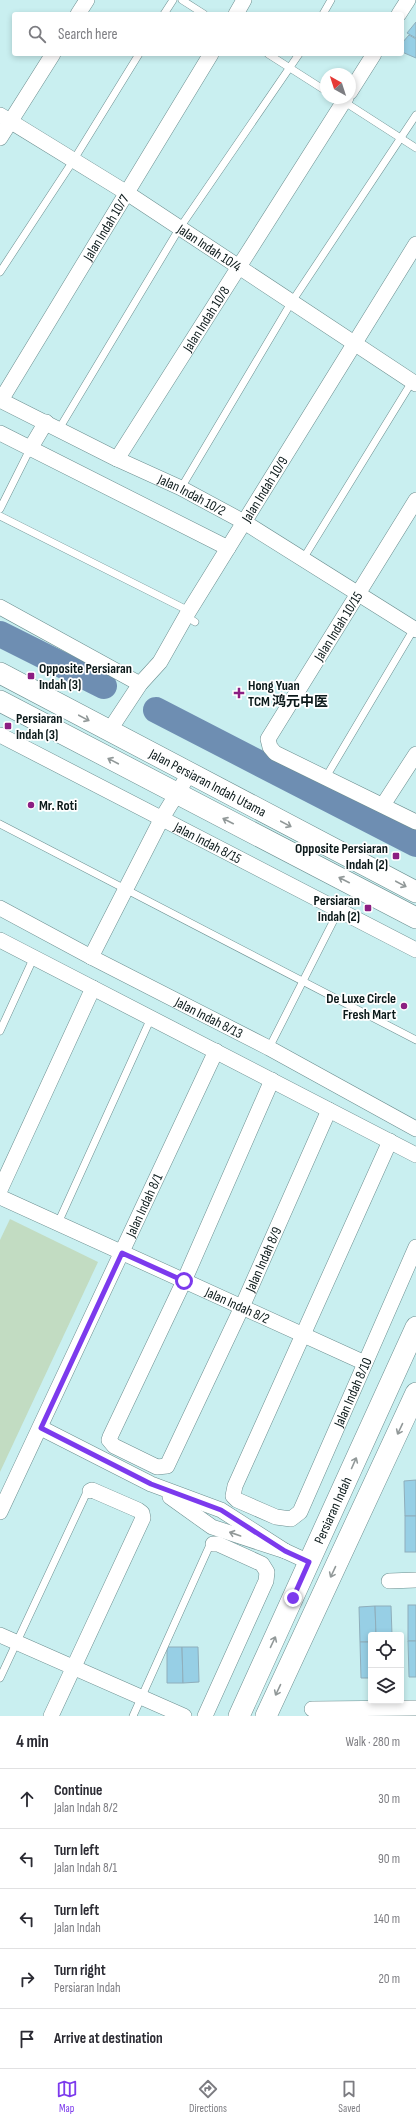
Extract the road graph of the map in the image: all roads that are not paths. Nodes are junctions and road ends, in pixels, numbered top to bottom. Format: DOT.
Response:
graph roads {
  1 [pos="87,0"];
  2 [pos="173,0"];
  3 [pos="182,0"];
  4 [pos="244,0"];
  5 [pos="331,0"];
  6 [pos="408,0"];
  7 [pos="79,12"];
  8 [pos="165,12"];
  9 [pos="201,12"];
  10 [pos="237,12"];
  11 [pos="324,12"];
  12 [pos="400,12"];
  13 [pos="52,56"];
  14 [pos="138,56"];
  15 [pos="210,56"];
  16 [pos="271,56"];
  17 [pos="298,56"];
  18 [pos="373,56"];
  19 [pos="290,68"];
  20 [pos="356,80"];
  21 [pos="320,87"];
  22 [pos="340,104"];
  23 [pos="354,104"];
  24 [pos="416,115"];
  25 [pos="5,119"];
  26 [pos="0,138"];
  27 [pos="401,139"];
  28 [pos="416,148"];
  29 [pos="73,161"];
  30 [pos="127,193"];
  31 [pos="180,229"];
  32 [pos="416,244"];
  33 [pos="239,269"];
  34 [pos="0,272"];
  35 [pos="291,303"];
  36 [pos="354,344"];
  37 [pos="415,380"];
  38 [pos="0,400"];
  39 [pos="52,426"];
  40 [pos="0,433"];
  41 [pos="30,449"];
  42 [pos="117,459"];
  43 [pos="181,488"];
  44 [pos="416,500"];
  45 [pos="0,509"];
  46 [pos="0,516"];
  47 [pos="244,522"];
  48 [pos="228,548"];
  49 [pos="303,559"];
  50 [pos="358,594"];
  51 [pos="0,606"];
  52 [pos="190,616"];
  53 [pos="415,628"];
  54 [pos="3,676"];
  55 [pos="140,684"];
  56 [pos="1,701"];
  57 [pos="109,731"];
  58 [pos="0,735"];
  59 [pos="416,754"];
  60 [pos="189,774"];
  61 [pos="326,777"];
  62 [pos="176,794"];
  63 [pos="384,805"];
  64 [pos="162,818"];
  65 [pos="416,822"];
  66 [pos="0,824"];
  67 [pos="126,890"];
  68 [pos="416,892"];
  69 [pos="0,908"];
  70 [pos="339,910"];
  71 [pos="416,918"];
  72 [pos="0,940"];
  73 [pos="416,950"];
  74 [pos="34,957"];
  75 [pos="91,958"];
  76 [pos="303,982"];
  77 [pos="93,988"];
  78 [pos="151,1018"];
  79 [pos="0,1031"];
  80 [pos="416,1040"];
  81 [pos="269,1048"];
  82 [pos="216,1051"];
  83 [pos="272,1080"];
  84 [pos="329,1110"];
  85 [pos="416,1129"];
  86 [pos="390,1141"];
  87 [pos="416,1155"];
  88 [pos="0,1190"];
  89 [pos="0,1197"];
  90 [pos="58,1223"];
  91 [pos="416,1247"];
  92 [pos="122,1253"];
  93 [pos="184,1281"];
  94 [pos="242,1307"];
  95 [pos="416,1327"];
  96 [pos="303,1335"];
  97 [pos="365,1363"];
  98 [pos="416,1394"];
  99 [pos="41,1428"];
  100 [pos="90,1491"];
  101 [pos="362,1510"];
  102 [pos="0,1512"];
  103 [pos="213,1544"];
  104 [pos="309,1562"];
  105 [pos="416,1580"];
  106 [pos="389,1581"];
  107 [pos="308,1627"];
  108 [pos="0,1635"];
  109 [pos="16,1642"];
  110 [pos="73,1667"];
  111 [pos="0,1678"];
  112 [pos="141,1697"];
  113 [pos="416,1708"];
  114 [pos="312,1709"];
  115 [pos="51,1716"];
  116 [pos="133,1716"];
  117 [pos="184,1716"];
  118 [pos="205,1716"];
  119 [pos="239,1716"];
  120 [pos="266,1716"];
  1 -- 7 [label="street"];
  2 -- 8 [label="lane"];
  3 -- 9 [label="lane"];
  4 -- 10 [label="street"];
  5 -- 11 [label="lane"];
  6 -- 12 [label="street"];
  13 -- 25 [label="street"];
  14 -- 29 [label="lane"];
  15 -- 30 [label="street, Jalan Indah 10/7"];
  16 -- 19 [label="lane"];
  17 -- 19 [label="lane"];
  18 -- 20 [label="street, Jalan Indah 10/8"];
  19 -- 21 [label="lane"];
  19 -- 31 [label="lane"];
  22 -- 33 [label="street, Jalan Indah 10/8"];
  23 -- 27 [label="lane"];
  24 -- 27 [label="lane"];
  25 -- 26 [label="street"];
  25 -- 29 [label="street, Jalan Indah 10/4"];
  27 -- 28 [label="lane"];
  27 -- 35 [label="lane"];
  29 -- 30 [label="street, Jalan Indah 10/4"];
  29 -- 34 [label="lane"];
  30 -- 31 [label="street, Jalan Indah 10/4"];
  30 -- 38 [label="street, Jalan Indah 10/7"];
  31 -- 33 [label="street, Jalan Indah 10/4"];
  31 -- 39 [label="lane"];
  32 -- 36 [label="street, Jalan Indah 10/9"];
  33 -- 35 [label="street, Jalan Indah 10/4"];
  33 -- 42 [label="street, Jalan Indah 10/8"];
  35 -- 36 [label="street, Jalan Indah 10/4"];
  35 -- 43 [label="lane"];
  36 -- 37 [label="street, Jalan Indah 10/4"];
  36 -- 47 [label="street, Jalan Indah 10/9"];
  37 -- 49 [label="lane"];
  38 -- 39 [label="street, Jalan Indah 10/2"];
  39 -- 41 [label="street"];
  39 -- 42 [label="street, Jalan Indah 10/2"];
  40 -- 41 [label="street"];
  41 -- 45 [label="lane"];
  41 -- 48 [label="street"];
  42 -- 43 [label="street, Jalan Indah 10/2"];
  43 -- 47 [label="street, Jalan Indah 10/2"];
  44 -- 50 [label="street, Jalan Indah 10/15"];
  46 -- 52 [label="lane"];
  47 -- 48 [label="street, Jalan Indah 10/9"];
  47 -- 49 [label="street, Jalan Indah 10/2"];
  48 -- 52 [label="street, Jalan Indah 10/9"];
  49 -- 50 [label="street, Jalan Indah 10/2"];
  50 -- 53 [label="street, Jalan Indah 10/2"];
  50 -- 61 [label="street, Jalan Indah 10/15"];
  51 -- 55 [label="street"];
  52 -- 55 [label="street, Jalan Indah 10/9"];
  53 -- 61 [label="lane"];
  54 -- 57 [label="main road, Jalan Persiaran Indah Utama, one-way"];
  55 -- 57 [label="street, Jalan Indah 10/9"];
  62 -- 56 [label="main road, Jalan Persiaran Indah Utama, one-way"];
  57 -- 60 [label="main road, Jalan Persiaran Indah Utama"];
  58 -- 64 [label="street, Jalan Indah 8/15"];
  59 -- 63 [label="street"];
  60 -- 62 [label="street"];
  60 -- 68 [label="main road, Jalan Persiaran Indah Utama, one-way"];
  61 -- 63 [label="street"];
  62 -- 64 [label="street"];
  71 -- 62 [label="main road, Jalan Persiaran Indah Utama, one-way"];
  63 -- 65 [label="street"];
  64 -- 67 [label="street"];
  64 -- 70 [label="street, Jalan Indah 8/15"];
  66 -- 67 [label="lane"];
  67 -- 75 [label="street"];
  67 -- 76 [label="lane"];
  69 -- 75 [label="street, Jalan Indah 8/13"];
  70 -- 73 [label="street, Jalan Indah 8/15"];
  70 -- 76 [label="lane"];
  72 -- 74 [label="street"];
  74 -- 77 [label="street"];
  74 -- 79 [label="lane"];
  75 -- 81 [label="street, Jalan Indah 8/13"];
  76 -- 80 [label="lane"];
  76 -- 81 [label="lane"];
  77 -- 78 [label="street"];
  77 -- 88 [label="street"];
  78 -- 82 [label="street"];
  78 -- 90 [label="lane"];
  81 -- 85 [label="street, Jalan Indah 8/13"];
  82 -- 83 [label="street"];
  82 -- 92 [label="street, Jalan Indah 8/1"];
  83 -- 84 [label="street"];
  83 -- 93 [label="street"];
  84 -- 86 [label="street"];
  84 -- 94 [label="street, Jalan Indah 8/9"];
  86 -- 87 [label="street"];
  86 -- 96 [label="street"];
  89 -- 90 [label="street, Jalan Indah 8/2"];
  90 -- 92 [label="street, Jalan Indah 8/2"];
  91 -- 97 [label="street, Jalan Indah 8/10"];
  92 -- 93 [label="street, Jalan Indah 8/2"];
  92 -- 99 [label="street, Jalan Indah 8/1"];
  93 -- 94 [label="street, Jalan Indah 8/2"];
  93 -- 94 [label="street, Jalan Indah 8/9"];
  94 -- 96 [label="street, Jalan Indah 8/2"];
  104 -- 95 [label="main road, Persiaran Indah, one-way"];
  96 -- 97 [label="street, Jalan Indah 8/2"];
  96 -- 97 [label="street, Jalan Indah 8/10"];
  98 -- 101 [label="main road, Persiaran Indah, one-way"];
  99 -- 102 [label="street, Jalan Indah 8/1"];
  99 -- 104 [label="street"];
  100 -- 109 [label="lane"];
  100 -- 110 [label="street"];
  101 -- 104 [label="main road"];
  101 -- 107 [label="main road, Persiaran Indah, one-way"];
  103 -- 112 [label="lane"];
  103 -- 118 [label="street"];
  104 -- 107 [label="main road"];
  119 -- 104 [label="main road, Persiaran Indah, one-way"];
  105 -- 106 [label="street"];
  107 -- 120 [label="main road, Persiaran Indah, one-way"];
  108 -- 109 [label="street"];
  109 -- 110 [label="street"];
  109 -- 111 [label="lane"];
  110 -- 112 [label="street"];
  110 -- 115 [label="street"];
  112 -- 116 [label="lane"];
  112 -- 117 [label="street"];
  113 -- 114 [label="street"];
}
